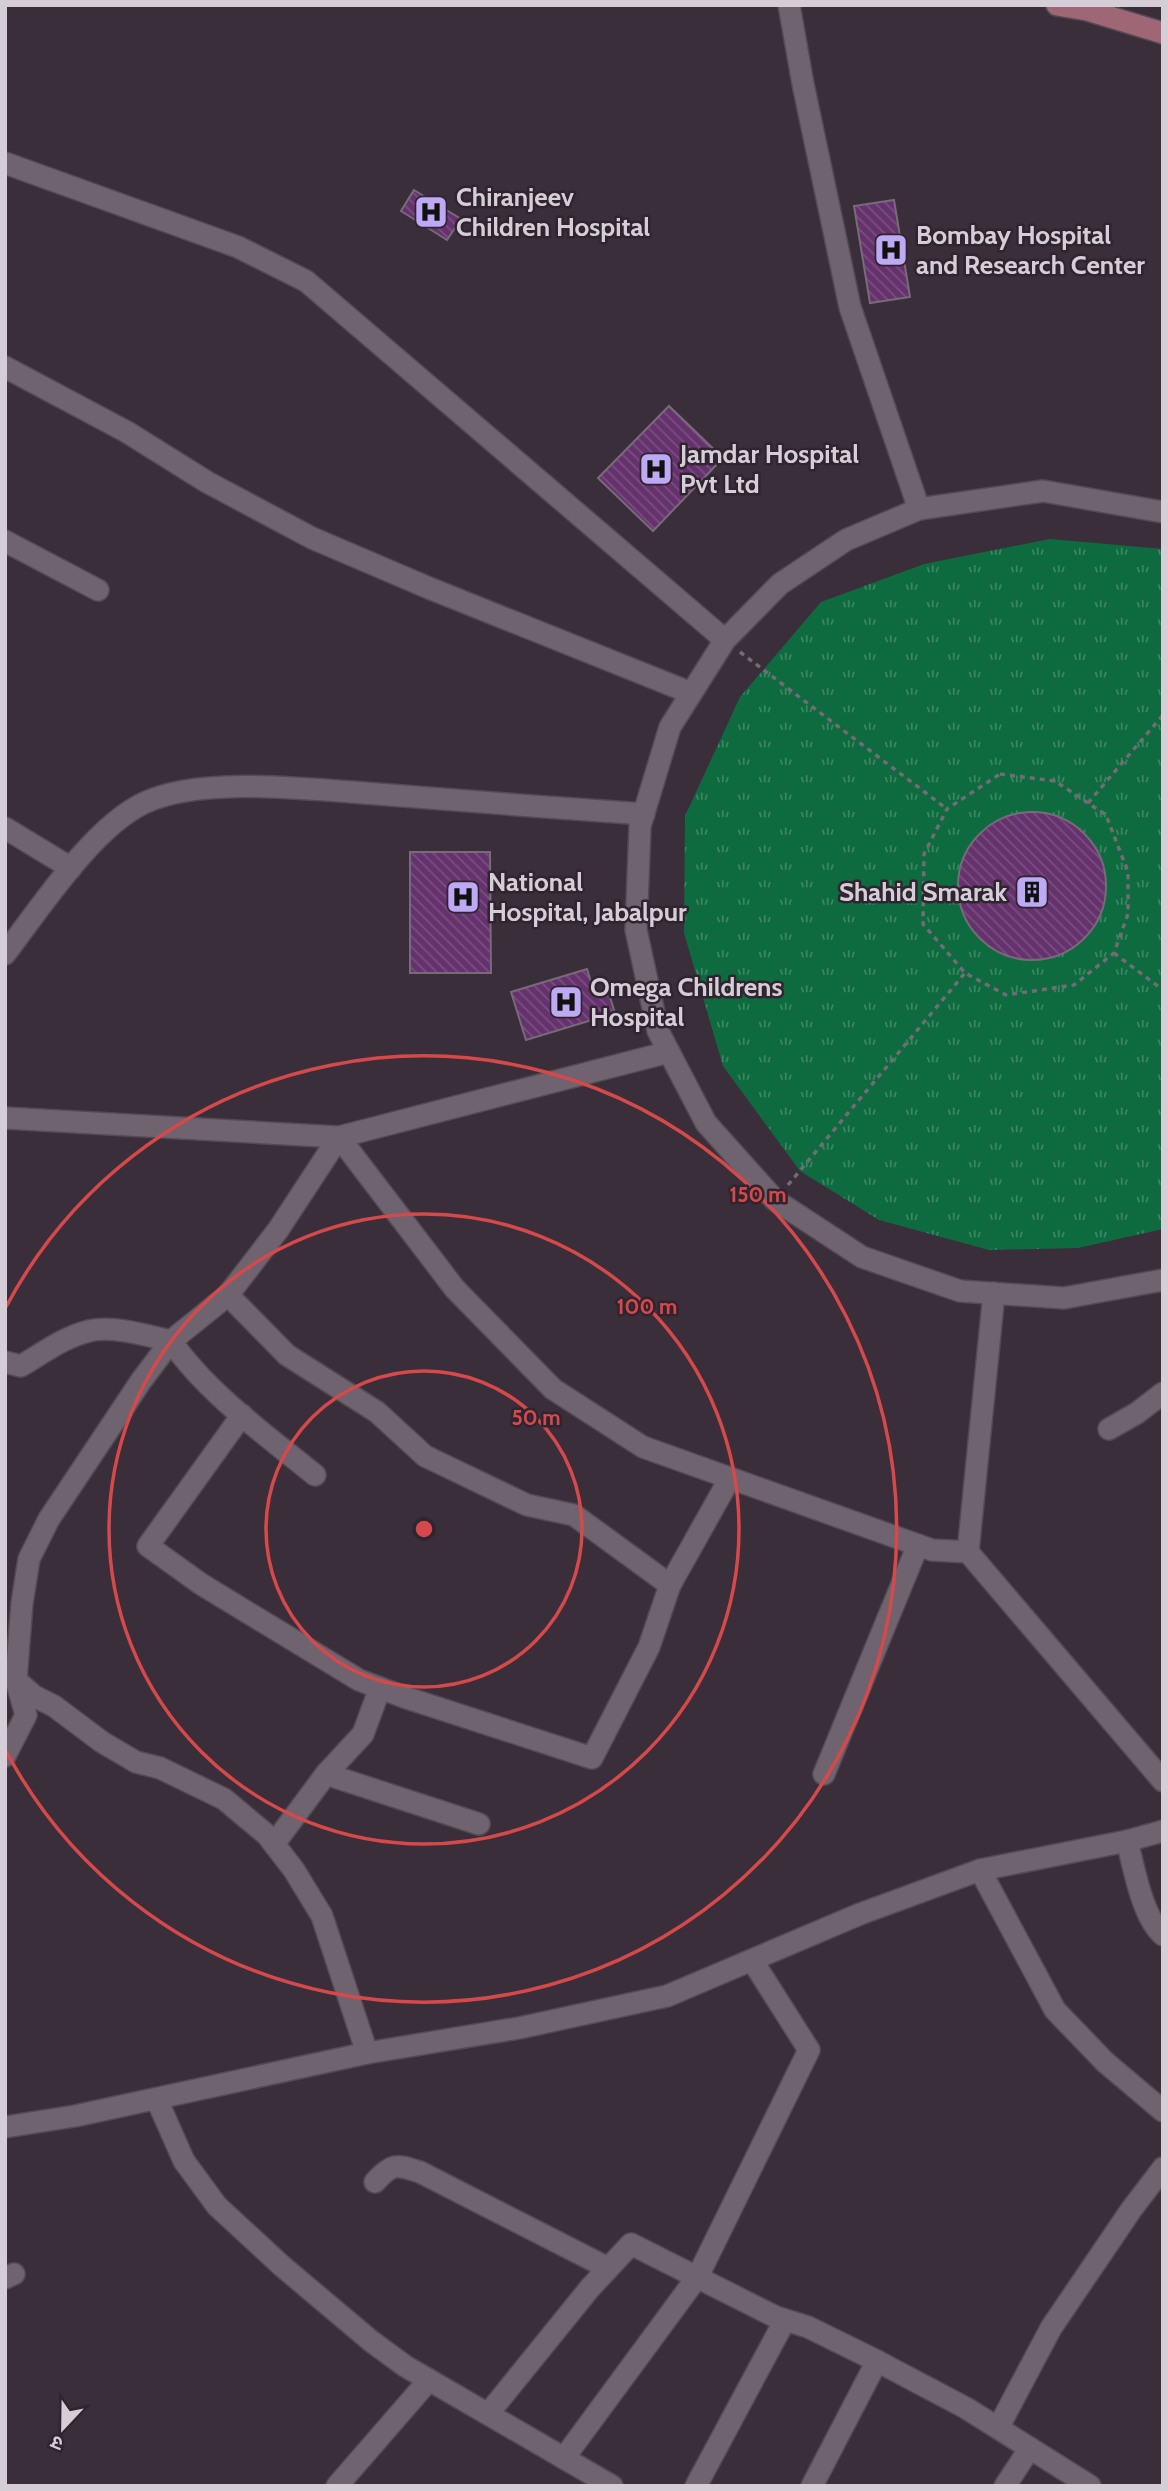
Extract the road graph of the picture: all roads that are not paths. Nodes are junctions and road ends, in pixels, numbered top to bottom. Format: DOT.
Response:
graph roads {
  1 [pos="789,5"];
  2 [pos="1057,5"];
  3 [pos="1163,33"];
  4 [pos="5,163"];
  5 [pos="5,367"];
  6 [pos="919,509"];
  7 [pos="1163,512"];
  8 [pos="5,541"];
  9 [pos="98,590"];
  10 [pos="724,640"];
  11 [pos="691,693"];
  12 [pos="644,814"];
  13 [pos="5,828"];
  14 [pos="71,867"];
  15 [pos="5,954"];
  16 [pos="669,1052"];
  17 [pos="5,1118"];
  18 [pos="339,1138"];
  19 [pos="1163,1280"];
  20 [pos="994,1293"];
  21 [pos="228,1295"];
  22 [pos="171,1341"];
  23 [pos="5,1362"];
  24 [pos="1163,1393"];
  25 [pos="242,1415"];
  26 [pos="1109,1429"];
  27 [pos="315,1475"];
  28 [pos="730,1478"];
  29 [pos="918,1545"];
  30 [pos="968,1552"];
  31 [pos="670,1585"];
  32 [pos="16,1680"];
  33 [pos="380,1688"];
  34 [pos="5,1756"];
  35 [pos="326,1774"];
  36 [pos="824,1774"];
  37 [pos="1163,1781"];
  38 [pos="479,1824"];
  39 [pos="1163,1831"];
  40 [pos="1127,1841"];
  41 [pos="274,1844"];
  42 [pos="979,1870"];
  43 [pos="1163,1935"];
  44 [pos="752,1960"];
  45 [pos="367,2053"];
  46 [pos="157,2100"];
  47 [pos="1163,2111"];
  48 [pos="5,2127"];
  49 [pos="1163,2168"];
  50 [pos="375,2182"];
  51 [pos="608,2268"];
  52 [pos="698,2276"];
  53 [pos="785,2320"];
  54 [pos="877,2361"];
  55 [pos="429,2380"];
  56 [pos="488,2414"];
  57 [pos="998,2428"];
  58 [pos="1030,2448"];
  59 [pos="564,2458"];
  60 [pos="337,2486"];
  61 [pos="612,2486"];
  62 [pos="696,2486"];
  63 [pos="812,2486"];
  64 [pos="1005,2486"];
  65 [pos="1090,2486"];
  1 -- 6 [label="street"];
  2 -- 3 [label="main road"];
  4 -- 10 [label="street"];
  5 -- 11 [label="street"];
  6 -- 7 [label="street"];
  6 -- 10 [label="street"];
  8 -- 9 [label="street"];
  10 -- 11 [label="street"];
  11 -- 12 [label="street"];
  12 -- 14 [label="street"];
  12 -- 16 [label="street"];
  13 -- 14 [label="street"];
  14 -- 15 [label="street"];
  16 -- 18 [label="street"];
  16 -- 20 [label="street"];
  17 -- 18 [label="street"];
  18 -- 21 [label="street"];
  18 -- 28 [label="street"];
  19 -- 20 [label="street"];
  20 -- 30 [label="street"];
  21 -- 22 [label="street"];
  21 -- 31 [label="street"];
  22 -- 23 [label="street"];
  22 -- 25 [label="street"];
  22 -- 32 [label="street"];
  24 -- 26 [label="street"];
  25 -- 27 [label="street"];
  25 -- 33 [label="street"];
  28 -- 29 [label="street"];
  28 -- 31 [label="street"];
  29 -- 30 [label="street"];
  29 -- 36 [label="street"];
  30 -- 37 [label="street"];
  31 -- 33 [label="street"];
  32 -- 34 [label="street"];
  32 -- 41 [label="street"];
  33 -- 35 [label="street"];
  35 -- 38 [label="street"];
  35 -- 41 [label="street"];
  39 -- 40 [label="street"];
  40 -- 42 [label="street"];
  40 -- 43 [label="street"];
  41 -- 45 [label="street"];
  42 -- 44 [label="street"];
  42 -- 47 [label="street"];
  44 -- 45 [label="street"];
  44 -- 52 [label="street"];
  45 -- 46 [label="street"];
  46 -- 48 [label="street"];
  46 -- 55 [label="street"];
  49 -- 57 [label="street"];
  50 -- 51 [label="street"];
  51 -- 52 [label="street"];
  51 -- 56 [label="street"];
  52 -- 53 [label="street"];
  52 -- 59 [label="street"];
  53 -- 54 [label="street"];
  53 -- 62 [label="street"];
  54 -- 57 [label="street"];
  54 -- 63 [label="street"];
  55 -- 56 [label="street"];
  55 -- 60 [label="street"];
  56 -- 59 [label="street"];
  57 -- 58 [label="street"];
  58 -- 64 [label="street"];
  58 -- 65 [label="street"];
  59 -- 61 [label="street"];
}
